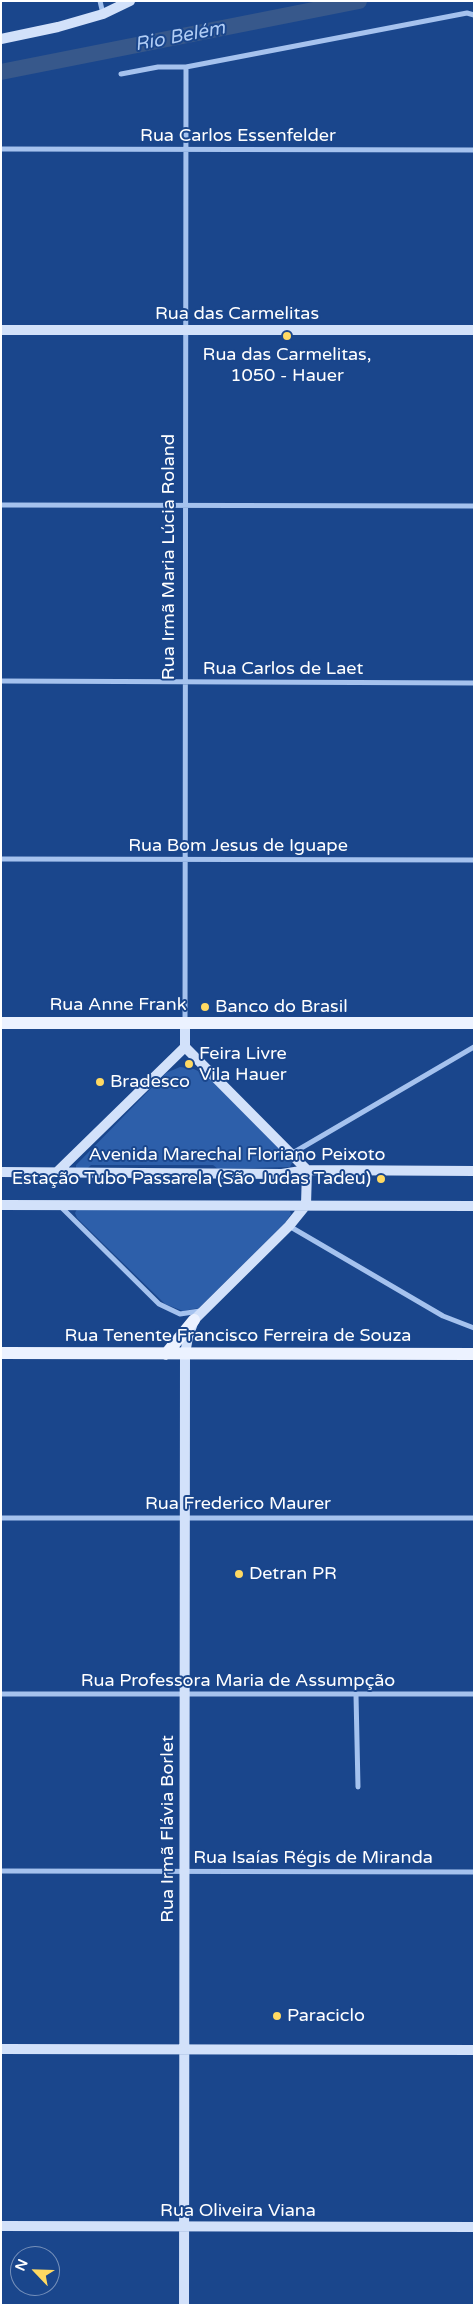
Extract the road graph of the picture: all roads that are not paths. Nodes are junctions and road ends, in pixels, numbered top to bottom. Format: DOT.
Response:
graph roads {
  1 [pos="100,1"];
  2 [pos="130,1"];
  3 [pos="103,14"];
  4 [pos="474,14"];
  5 [pos="1,39"];
  6 [pos="186,67"];
  7 [pos="121,74"];
  8 [pos="1,149"];
  9 [pos="186,150"];
  10 [pos="474,150"];
  11 [pos="1,330"];
  12 [pos="186,330"];
  13 [pos="474,330"];
  14 [pos="1,506"];
  15 [pos="186,506"];
  16 [pos="474,506"];
  17 [pos="1,682"];
  18 [pos="186,682"];
  19 [pos="474,683"];
  20 [pos="1,859"];
  21 [pos="186,860"];
  22 [pos="474,860"];
  23 [pos="1,1023"];
  24 [pos="185,1023"];
  25 [pos="474,1023"];
  26 [pos="185,1047"];
  27 [pos="474,1047"];
  28 [pos="291,1154"];
  29 [pos="307,1170"];
  30 [pos="474,1171"];
  31 [pos="1,1172"];
  32 [pos="56,1173"];
  33 [pos="1,1205"];
  34 [pos="59,1205"];
  35 [pos="306,1205"];
  36 [pos="474,1206"];
  37 [pos="290,1226"];
  38 [pos="205,1310"];
  39 [pos="194,1320"];
  40 [pos="474,1328"];
  41 [pos="1,1353"];
  42 [pos="166,1354"];
  43 [pos="185,1354"];
  44 [pos="474,1354"];
  45 [pos="1,1518"];
  46 [pos="185,1518"];
  47 [pos="474,1518"];
  48 [pos="1,1694"];
  49 [pos="185,1694"];
  50 [pos="474,1694"];
  51 [pos="356,1695"];
  52 [pos="358,1787"];
  53 [pos="1,1871"];
  54 [pos="184,1871"];
  55 [pos="474,1872"];
  56 [pos="1,2049"];
  57 [pos="184,2049"];
  58 [pos="474,2050"];
  59 [pos="1,2226"];
  60 [pos="184,2227"];
  61 [pos="474,2227"];
  62 [pos="184,2305"];
  1 -- 3 [label="street"];
  2 -- 3 [label="street"];
  3 -- 5 [label="street"];
  4 -- 6 [label="street"];
  6 -- 7 [label="street"];
  6 -- 9 [label="street, Rua Irmã Maria Lúcia Roland"];
  8 -- 9 [label="street, Rua Carlos Essenfelder"];
  9 -- 10 [label="street, Rua Carlos Essenfelder"];
  9 -- 12 [label="street, Rua Irmã Maria Lúcia Roland"];
  11 -- 12 [label="street, Rua das Carmelitas"];
  12 -- 13 [label="street, Rua das Carmelitas"];
  12 -- 15 [label="street, Rua Irmã Maria Lúcia Roland"];
  14 -- 15 [label="street"];
  15 -- 16 [label="street"];
  15 -- 18 [label="street, Rua Irmã Maria Lúcia Roland"];
  17 -- 18 [label="street, Rua Carlos de Laet"];
  18 -- 19 [label="street, Rua Carlos de Laet"];
  18 -- 21 [label="street, Rua Irmã Maria Lúcia Roland"];
  20 -- 21 [label="street, Rua Bom Jesus de Iguape"];
  21 -- 22 [label="street, Rua Bom Jesus de Iguape"];
  21 -- 24 [label="street, Rua Irmã Maria Lúcia Roland"];
  23 -- 24 [label="main road, Rua Anne Frank"];
  24 -- 25 [label="main road, Rua Anne Frank"];
  24 -- 26 [label="street, Rua Irmã Maria Lúcia Roland"];
  26 -- 28 [label="street"];
  26 -- 32 [label="street"];
  27 -- 28 [label="street"];
  28 -- 29 [label="street"];
  29 -- 30 [label="street, Avenida Marechal Floriano Peixoto"];
  29 -- 32 [label="street, Avenida Marechal Floriano Peixoto"];
  29 -- 35 [label="street"];
  31 -- 32 [label="street, Avenida Marechal Floriano Peixoto"];
  33 -- 34 [label="street"];
  34 -- 35 [label="street"];
  34 -- 38 [label="street"];
  35 -- 36 [label="street"];
  35 -- 37 [label="street"];
  37 -- 38 [label="street"];
  37 -- 40 [label="street"];
  38 -- 39 [label="street"];
  39 -- 42 [label="main road"];
  39 -- 43 [label="street, Rua Irmã Flávia Borlet"];
  41 -- 42 [label="main road, Rua Tenente Francisco Ferreira de Souza"];
  42 -- 43 [label="main road, Rua Tenente Francisco Ferreira de Souza"];
  43 -- 44 [label="main road, Rua Tenente Francisco Ferreira de Souza"];
  43 -- 46 [label="street, Rua Irmã Flávia Borlet"];
  45 -- 46 [label="street, Rua Frederico Maurer"];
  46 -- 47 [label="street, Rua Frederico Maurer"];
  46 -- 49 [label="street, Rua Irmã Flávia Borlet"];
  48 -- 49 [label="street, Rua Professora Maria de Assumpção"];
  49 -- 51 [label="street, Rua Professora Maria de Assumpção"];
  49 -- 54 [label="street, Rua Irmã Flávia Borlet"];
  50 -- 51 [label="street, Rua Professora Maria de Assumpção"];
  51 -- 52 [label="street"];
  53 -- 54 [label="street, Rua Isaías Régis de Miranda"];
  54 -- 55 [label="street, Rua Isaías Régis de Miranda"];
  54 -- 57 [label="street, Rua Irmã Flávia Borlet"];
  56 -- 57 [label="street"];
  57 -- 58 [label="street"];
  57 -- 60 [label="street, Rua Irmã Flávia Borlet"];
  59 -- 60 [label="street, Rua Oliveira Viana"];
  60 -- 61 [label="street, Rua Oliveira Viana"];
  60 -- 62 [label="street, Rua Irmã Flávia Borlet"];
}
